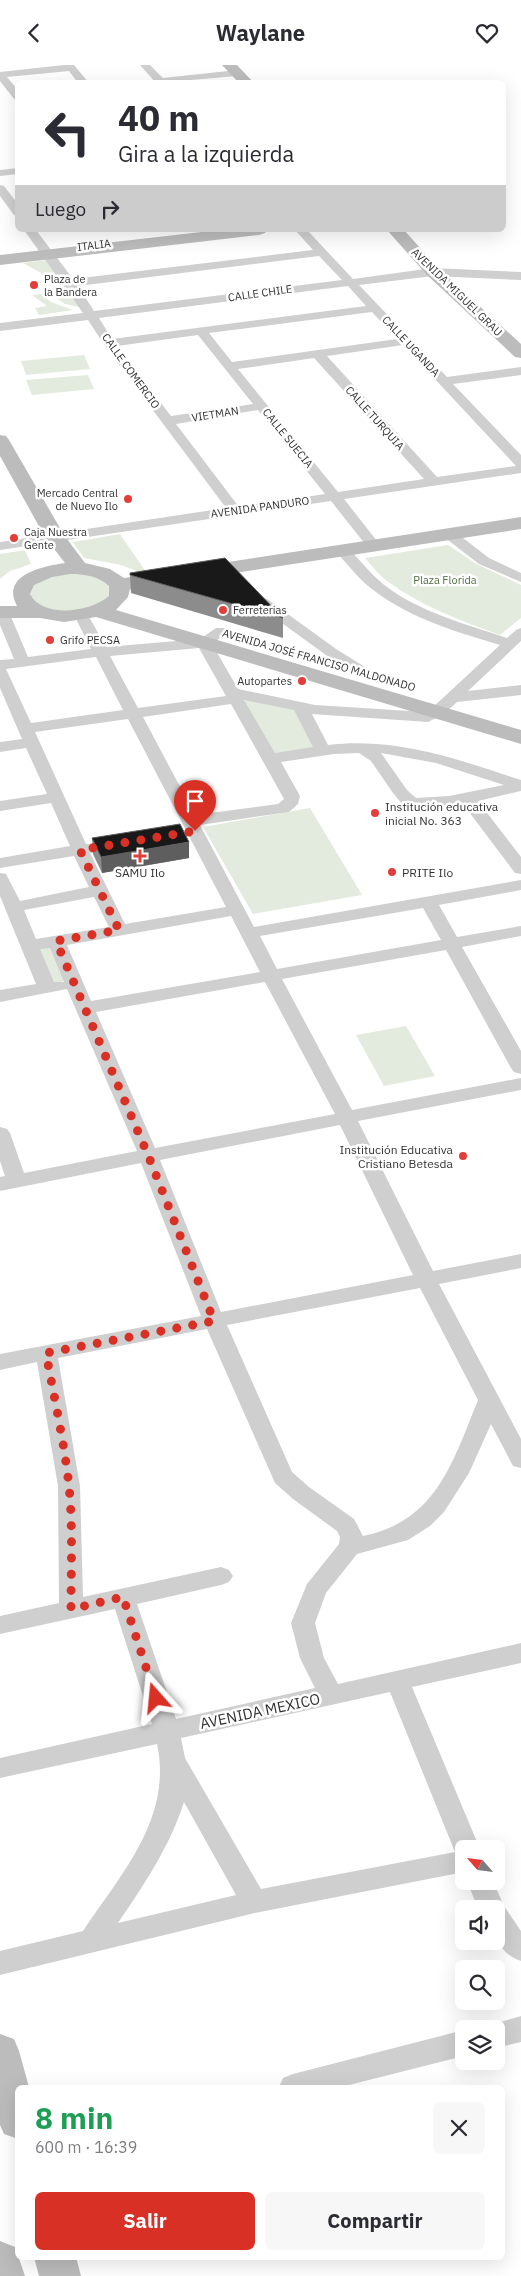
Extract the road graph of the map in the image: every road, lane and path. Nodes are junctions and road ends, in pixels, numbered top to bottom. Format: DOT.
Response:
graph roads {
  1 [pos="145,65"];
  2 [pos="70,67"];
  3 [pos="237,74"];
  4 [pos="0,75"];
  5 [pos="81,80"];
  6 [pos="159,80"];
  7 [pos="180,80"];
  8 [pos="15,94"];
  9 [pos="15,96"];
  10 [pos="0,97"];
  11 [pos="15,171"];
  12 [pos="0,173"];
  13 [pos="0,189"];
  14 [pos="13,199"];
  15 [pos="31,232"];
  16 [pos="202,232"];
  17 [pos="241,232"];
  18 [pos="303,232"];
  19 [pos="397,232"];
  20 [pos="321,252"];
  21 [pos="47,253"];
  22 [pos="0,256"];
  23 [pos="0,260"];
  24 [pos="434,272"];
  25 [pos="521,276"];
  26 [pos="349,281"];
  27 [pos="70,283"];
  28 [pos="375,308"];
  29 [pos="92,316"];
  30 [pos="0,327"];
  31 [pos="200,331"];
  32 [pos="406,341"];
  33 [pos="110,343"];
  34 [pos="317,353"];
  35 [pos="521,353"];
  36 [pos="229,366"];
  37 [pos="521,371"];
  38 [pos="443,381"];
  39 [pos="262,406"];
  40 [pos="168,421"];
  41 [pos="0,440"];
  42 [pos="521,463"];
  43 [pos="521,469"];
  44 [pos="0,471"];
  45 [pos="434,482"];
  46 [pos="336,497"];
  47 [pos="234,511"];
  48 [pos="521,523"];
  49 [pos="448,534"];
  50 [pos="46,539"];
  51 [pos="0,546"];
  52 [pos="374,546"];
  53 [pos="343,551"];
  54 [pos="233,566"];
  55 [pos="79,568"];
  56 [pos="46,572"];
  57 [pos="521,578"];
  58 [pos="20,590"];
  59 [pos="119,591"];
  60 [pos="0,607"];
  61 [pos="42,612"];
  62 [pos="89,613"];
  63 [pos="521,633"];
  64 [pos="213,637"];
  65 [pos="509,643"];
  66 [pos="101,653"];
  67 [pos="23,662"];
  68 [pos="0,665"];
  69 [pos="0,671"];
  70 [pos="370,675"];
  71 [pos="521,690"];
  72 [pos="4,693"];
  73 [pos="233,695"];
  74 [pos="386,695"];
  75 [pos="444,705"];
  76 [pos="301,707"];
  77 [pos="370,713"];
  78 [pos="133,714"];
  79 [pos="521,719"];
  80 [pos="29,736"];
  81 [pos="521,737"];
  82 [pos="0,747"];
  83 [pos="360,748"];
  84 [pos="323,750"];
  85 [pos="270,759"];
  86 [pos="521,786"];
  87 [pos="56,797"];
  88 [pos="467,798"];
  89 [pos="0,806"];
  90 [pos="193,826"];
  91 [pos="176,834"];
  92 [pos="108,845"];
  93 [pos="80,850"];
  94 [pos="0,863"];
  95 [pos="521,869"];
  96 [pos="0,878"];
  97 [pos="521,885"];
  98 [pos="100,890"];
  99 [pos="428,901"];
  100 [pos="14,907"];
  101 [pos="237,910"];
  102 [pos="119,930"];
  103 [pos="521,931"];
  104 [pos="248,933"];
  105 [pos="56,941"];
  106 [pos="452,943"];
  107 [pos="28,946"];
  108 [pos="271,975"];
  109 [pos="74,983"];
  110 [pos="46,988"];
  111 [pos="0,996"];
  112 [pos="85,1008"];
  113 [pos="521,1068"];
  114 [pos="521,1085"];
  115 [pos="346,1117"];
  116 [pos="0,1133"];
  117 [pos="148,1155"];
  118 [pos="8,1182"];
  119 [pos="521,1261"];
  120 [pos="426,1279"];
  121 [pos="214,1321"];
  122 [pos="46,1353"];
  123 [pos="0,1362"];
  124 [pos="489,1400"];
  125 [pos="521,1460"];
  126 [pos="350,1547"];
  127 [pos="221,1576"];
  128 [pos="123,1597"];
  129 [pos="71,1609"];
  130 [pos="0,1625"];
  131 [pos="521,1653"];
  132 [pos="397,1680"];
  133 [pos="331,1695"];
  134 [pos="168,1731"];
  135 [pos="173,1761"];
  136 [pos="0,1768"];
  137 [pos="463,1840"];
  138 [pos="455,1863"];
  139 [pos="255,1903"];
  140 [pos="505,1929"];
  141 [pos="90,1943"];
  142 [pos="521,1949"];
  143 [pos="0,1963"];
  144 [pos="521,2029"];
  145 [pos="505,2033"];
  146 [pos="455,2045"];
  147 [pos="0,2051"];
  148 [pos="301,2085"];
  149 [pos="15,2109"];
  150 [pos="56,2260"];
  151 [pos="0,2261"];
  152 [pos="4,2276"];
  153 [pos="60,2276"];
  1 -- 6 [label="street"];
  2 -- 4 [label="street"];
  2 -- 5 [label="street"];
  3 -- 7 [label="street"];
  4 -- 8 [label="street"];
  9 -- 10 [label="street"];
  11 -- 12 [label="street"];
  13 -- 14 [label="street"];
  15 -- 21 [label="street, CALLE COMERCIO"];
  16 -- 21 [label="street, ITALIA"];
  17 -- 21 [label="street"];
  18 -- 20 [label="street, CALLE UGANDA"];
  19 -- 24 [label="street, AVENIDA MIGUEL GRAU"];
  20 -- 26 [label="street, CALLE UGANDA"];
  20 -- 27 [label="street"];
  21 -- 22 [label="street, ITALIA"];
  21 -- 23 [label="street"];
  21 -- 27 [label="street, CALLE COMERCIO"];
  24 -- 25 [label="street, CALLE CHILE"];
  24 -- 26 [label="street, CALLE CHILE"];
  24 -- 35 [label="street, AVENIDA MIGUEL GRAU"];
  26 -- 28 [label="street, CALLE UGANDA"];
  26 -- 29 [label="street, CALLE CHILE"];
  27 -- 29 [label="street, CALLE COMERCIO"];
  28 -- 31 [label="street"];
  28 -- 32 [label="street, CALLE UGANDA"];
  29 -- 30 [label="street, CALLE CHILE"];
  29 -- 33 [label="street, CALLE COMERCIO"];
  31 -- 33 [label="street"];
  31 -- 36 [label="street, CALLE SUECIA"];
  32 -- 34 [label="street"];
  32 -- 38 [label="street, CALLE UGANDA"];
  33 -- 40 [label="street, CALLE COMERCIO"];
  34 -- 36 [label="street"];
  34 -- 45 [label="street, CALLE TURQUIA"];
  36 -- 39 [label="street, CALLE SUECIA"];
  37 -- 38 [label="street"];
  38 -- 42 [label="street, CALLE UGANDA"];
  39 -- 40 [label="street, VIETMAN"];
  39 -- 46 [label="street, CALLE SUECIA"];
  40 -- 47 [label="street, CALLE COMERCIO"];
  41 -- 50 [label="street"];
  43 -- 45 [label="street, AVENIDA PANDURO"];
  44 -- 50 [label="street"];
  45 -- 46 [label="street, AVENIDA PANDURO"];
  46 -- 47 [label="street, AVENIDA PANDURO"];
  46 -- 52 [label="street, CALLE SUECIA"];
  47 -- 50 [label="street, AVENIDA PANDURO"];
  48 -- 49 [label="street"];
  49 -- 52 [label="street"];
  49 -- 57 [label="street"];
  50 -- 51 [label="street, AVENIDA PANDURO"];
  50 -- 55 [label="street"];
  50 -- 56 [label="street"];
  52 -- 53 [label="street"];
  53 -- 54 [label="street"];
  53 -- 65 [label="street"];
  54 -- 59 [label="street"];
  54 -- 70 [label="street"];
  55 -- 56 [label="street"];
  55 -- 59 [label="street, AVENIDA JOSÉ FRANCISO MALDONADO"];
  56 -- 58 [label="street"];
  58 -- 60 [label="street"];
  58 -- 61 [label="street"];
  59 -- 62 [label="street"];
  59 -- 64 [label="street, AVENIDA JOSÉ FRANCISO MALDONADO"];
  60 -- 61 [label="street"];
  60 -- 67 [label="street"];
  61 -- 62 [label="street"];
  62 -- 64 [label="street"];
  62 -- 66 [label="street"];
  63 -- 65 [label="street"];
  64 -- 66 [label="street"];
  64 -- 70 [label="street, AVENIDA JOSÉ FRANCISO MALDONADO"];
  64 -- 73 [label="street"];
  64 -- 74 [label="street"];
  65 -- 75 [label="street"];
  66 -- 67 [label="street"];
  66 -- 78 [label="street"];
  67 -- 68 [label="street"];
  69 -- 72 [label="street"];
  70 -- 75 [label="street, AVENIDA JOSÉ FRANCISO MALDONADO"];
  71 -- 75 [label="street"];
  72 -- 80 [label="street"];
  73 -- 76 [label="street"];
  73 -- 78 [label="street"];
  73 -- 85 [label="street"];
  74 -- 75 [label="street"];
  74 -- 77 [label="street"];
  75 -- 77 [label="street"];
  75 -- 79 [label="street, AVENIDA JOSÉ FRANCISO MALDONADO"];
  75 -- 81 [label="street"];
  76 -- 77 [label="street"];
  76 -- 84 [label="street"];
  78 -- 80 [label="street"];
  78 -- 90 [label="street"];
  80 -- 82 [label="street"];
  80 -- 87 [label="street"];
  83 -- 84 [label="street"];
  83 -- 86 [label="street"];
  83 -- 88 [label="street"];
  84 -- 85 [label="street"];
  85 -- 90 [label="street"];
  86 -- 88 [label="street"];
  87 -- 89 [label="street"];
  87 -- 93 [label="street"];
  88 -- 95 [label="street"];
  90 -- 91 [label="street"];
  90 -- 101 [label="street"];
  92 -- 93 [label="street"];
  93 -- 94 [label="street"];
  93 -- 98 [label="street"];
  96 -- 100 [label="street"];
  97 -- 99 [label="street"];
  98 -- 100 [label="street"];
  98 -- 102 [label="street"];
  99 -- 104 [label="street"];
  99 -- 106 [label="street"];
  100 -- 107 [label="street"];
  101 -- 102 [label="street"];
  101 -- 104 [label="street"];
  102 -- 105 [label="street"];
  103 -- 106 [label="street"];
  104 -- 108 [label="street"];
  105 -- 107 [label="street"];
  105 -- 109 [label="street"];
  106 -- 108 [label="street"];
  106 -- 113 [label="street"];
  107 -- 110 [label="street"];
  108 -- 112 [label="street"];
  108 -- 115 [label="street"];
  109 -- 110 [label="street"];
  109 -- 112 [label="street"];
  110 -- 111 [label="street"];
  112 -- 117 [label="street"];
  114 -- 115 [label="street"];
  115 -- 117 [label="street"];
  115 -- 120 [label="street"];
  116 -- 118 [label="street"];
  117 -- 118 [label="street"];
  117 -- 121 [label="street"];
  119 -- 120 [label="street"];
  120 -- 121 [label="street"];
  120 -- 124 [label="street"];
  121 -- 122 [label="street"];
  121 -- 126 [label="street"];
  122 -- 123 [label="street"];
  122 -- 129 [label="street"];
  124 -- 125 [label="street"];
  124 -- 126 [label="street"];
  126 -- 133 [label="street"];
  127 -- 128 [label="street"];
  128 -- 129 [label="street"];
  128 -- 134 [label="street"];
  129 -- 130 [label="street"];
  131 -- 132 [label="street, AVENIDA MEXICO"];
  132 -- 133 [label="street, AVENIDA MEXICO"];
  132 -- 137 [label="street"];
  133 -- 134 [label="street, AVENIDA MEXICO"];
  134 -- 135 [label="street"];
  134 -- 136 [label="street, AVENIDA MEXICO"];
  135 -- 139 [label="street"];
  135 -- 141 [label="street"];
  138 -- 139 [label="street"];
  139 -- 141 [label="street"];
  140 -- 142 [label="street"];
  141 -- 143 [label="street"];
  144 -- 145 [label="street"];
  146 -- 148 [label="street"];
  147 -- 149 [label="street"];
  150 -- 153 [label="street"];
  151 -- 152 [label="street"];
}
